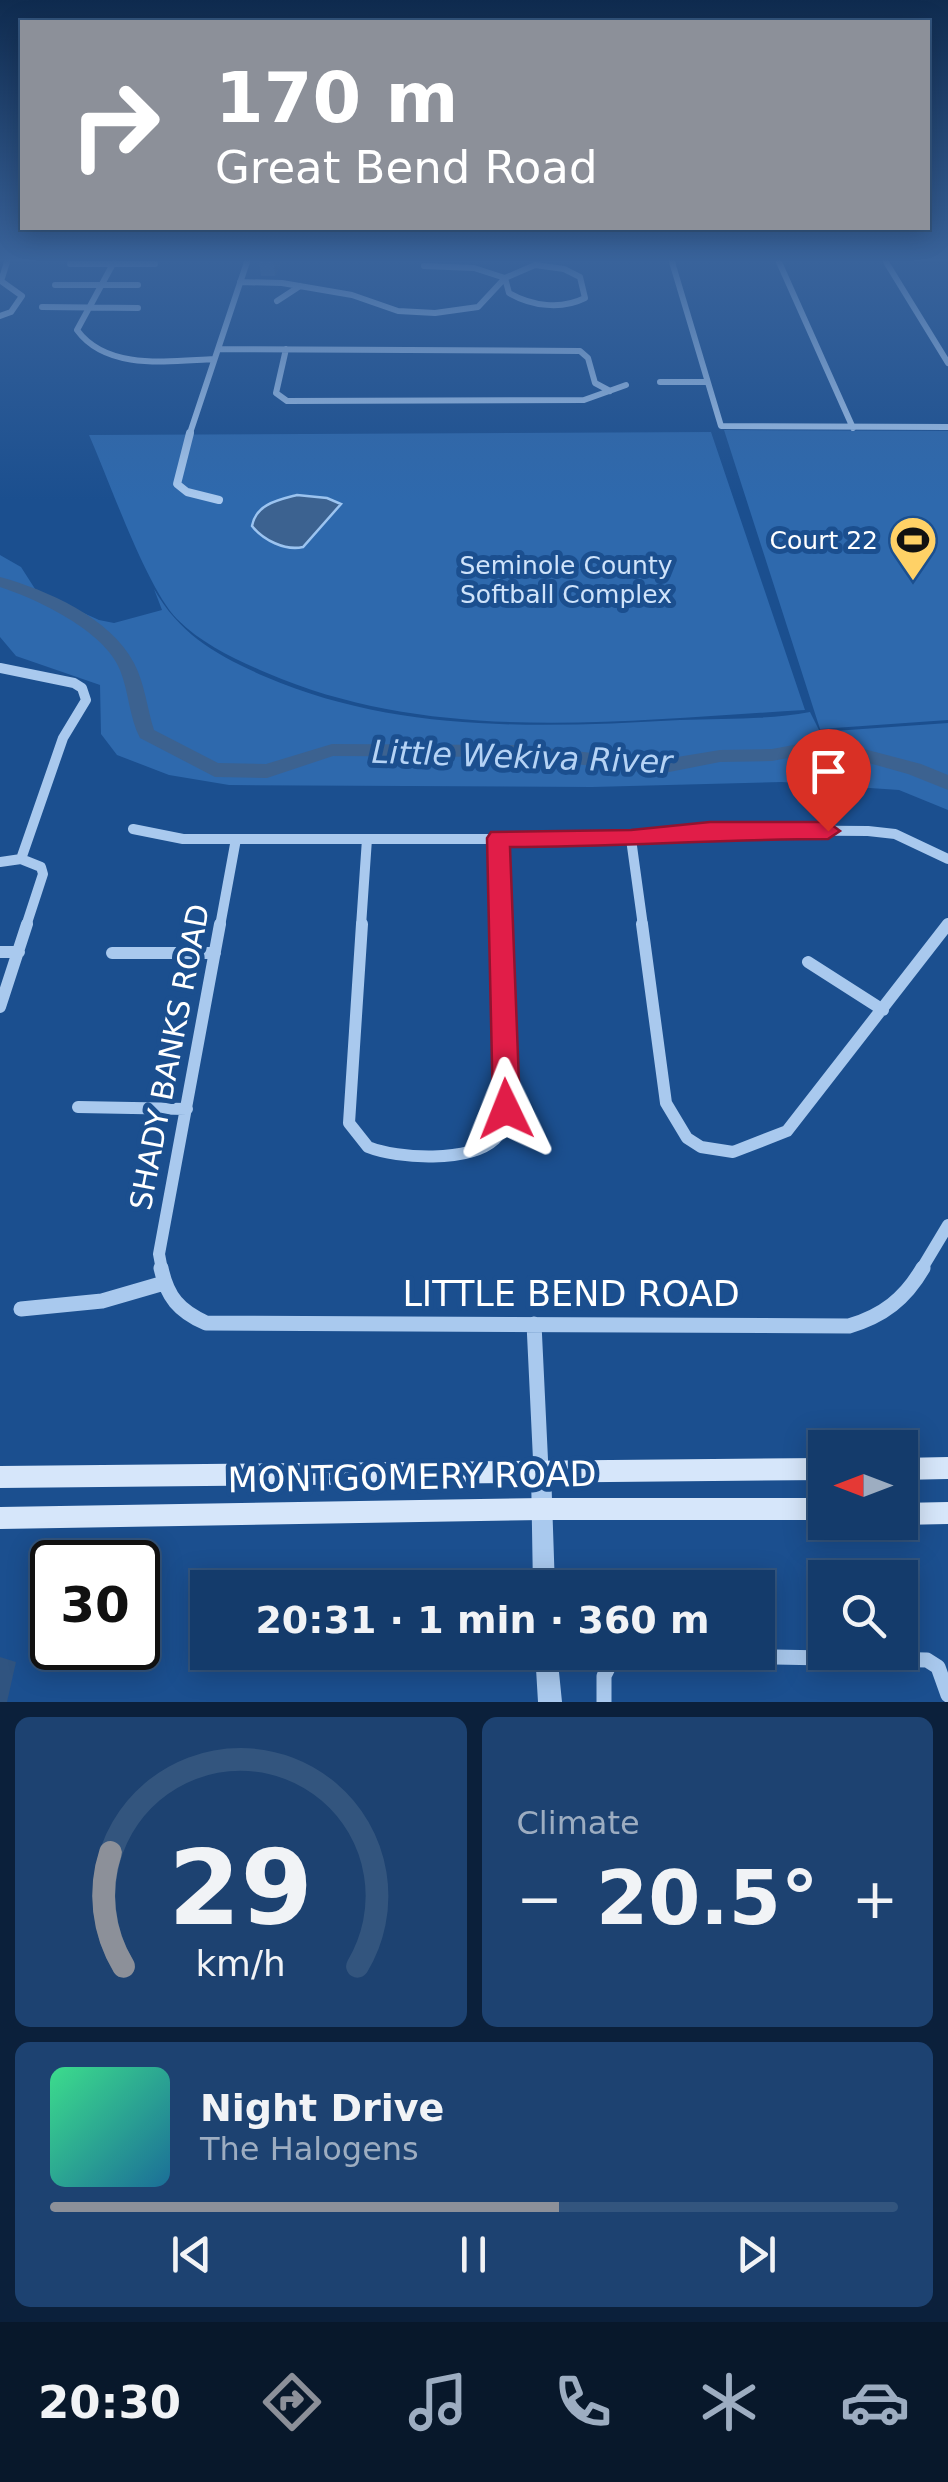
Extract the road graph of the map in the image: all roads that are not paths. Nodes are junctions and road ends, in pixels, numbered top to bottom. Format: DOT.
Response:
graph roads {
  1 [pos="87,341"];
  2 [pos="220,341"];
  3 [pos="695,341"];
  4 [pos="814,341"];
  5 [pos="935,341"];
  6 [pos="218,348"];
  7 [pos="286,349"];
  8 [pos="214,359"];
  9 [pos="948,363"];
  10 [pos="660,382"];
  11 [pos="707,382"];
  12 [pos="626,385"];
  13 [pos="610,391"];
  14 [pos="279,398"];
  15 [pos="270,402"];
  16 [pos="853,428"];
  17 [pos="948,428"];
  18 [pos="218,500"];
  19 [pos="0,668"];
  20 [pos="132,829"];
  21 [pos="498,838"];
  22 [pos="367,839"];
  23 [pos="631,839"];
  24 [pos="236,840"];
  25 [pos="22,859"];
  26 [pos="948,859"];
  27 [pos="0,862"];
  28 [pos="948,924"];
  29 [pos="0,952"];
  30 [pos="19,952"];
  31 [pos="112,953"];
  32 [pos="215,953"];
  33 [pos="808,962"];
  34 [pos="0,1007"];
  35 [pos="883,1010"];
  36 [pos="78,1106"];
  37 [pos="186,1108"];
  38 [pos="948,1225"];
  39 [pos="164,1283"];
  40 [pos="22,1309"];
  41 [pos="534,1324"];
  42 [pos="918,1468"];
  43 [pos="948,1468"];
  44 [pos="808,1469"];
  45 [pos="541,1470"];
  46 [pos="0,1477"];
  47 [pos="542,1509"];
  48 [pos="808,1510"];
  49 [pos="948,1513"];
  50 [pos="918,1514"];
  51 [pos="0,1518"];
  52 [pos="544,1570"];
  53 [pos="547,1670"];
  54 [pos="948,1695"];
  55 [pos="550,1702"];
  56 [pos="604,1702"];
  1 -- 8 [label="street"];
  2 -- 6 [label="street"];
  3 -- 11 [label="street"];
  4 -- 16 [label="street"];
  5 -- 9 [label="street"];
  6 -- 7 [label="street"];
  6 -- 8 [label="street"];
  7 -- 13 [label="street"];
  7 -- 14 [label="street"];
  8 -- 18 [label="street"];
  10 -- 11 [label="street"];
  11 -- 16 [label="street"];
  12 -- 13 [label="street"];
  13 -- 14 [label="street"];
  14 -- 15 [label="street"];
  16 -- 17 [label="street"];
  19 -- 25 [label="street"];
  20 -- 24 [label="street"];
  21 -- 22 [label="street"];
  21 -- 22 [label="street"];
  21 -- 23 [label="street"];
  22 -- 24 [label="street"];
  23 -- 26 [label="street"];
  23 -- 35 [label="street"];
  24 -- 32 [label="street, SHADY BANKS ROAD"];
  25 -- 27 [label="street"];
  25 -- 30 [label="street"];
  28 -- 35 [label="street"];
  29 -- 30 [label="street"];
  30 -- 34 [label="street"];
  31 -- 32 [label="street"];
  32 -- 37 [label="street, SHADY BANKS ROAD"];
  33 -- 35 [label="street"];
  36 -- 37 [label="street"];
  37 -- 39 [label="street, SHADY BANKS ROAD"];
  38 -- 41 [label="street, LITTLE BEND ROAD"];
  39 -- 40 [label="street"];
  39 -- 41 [label="street, LITTLE BEND ROAD"];
  41 -- 45 [label="street"];
  42 -- 43 [label="main road"];
  44 -- 45 [label="main road, MONTGOMERY ROAD"];
  45 -- 46 [label="main road, MONTGOMERY ROAD"];
  45 -- 47 [label="street"];
  47 -- 48 [label="main road, MONTGOMERY ROAD"];
  47 -- 51 [label="main road, MONTGOMERY ROAD"];
  47 -- 52 [label="street"];
  49 -- 50 [label="main road"];
  53 -- 55 [label="street"];
  54 -- 56 [label="street"];
}
